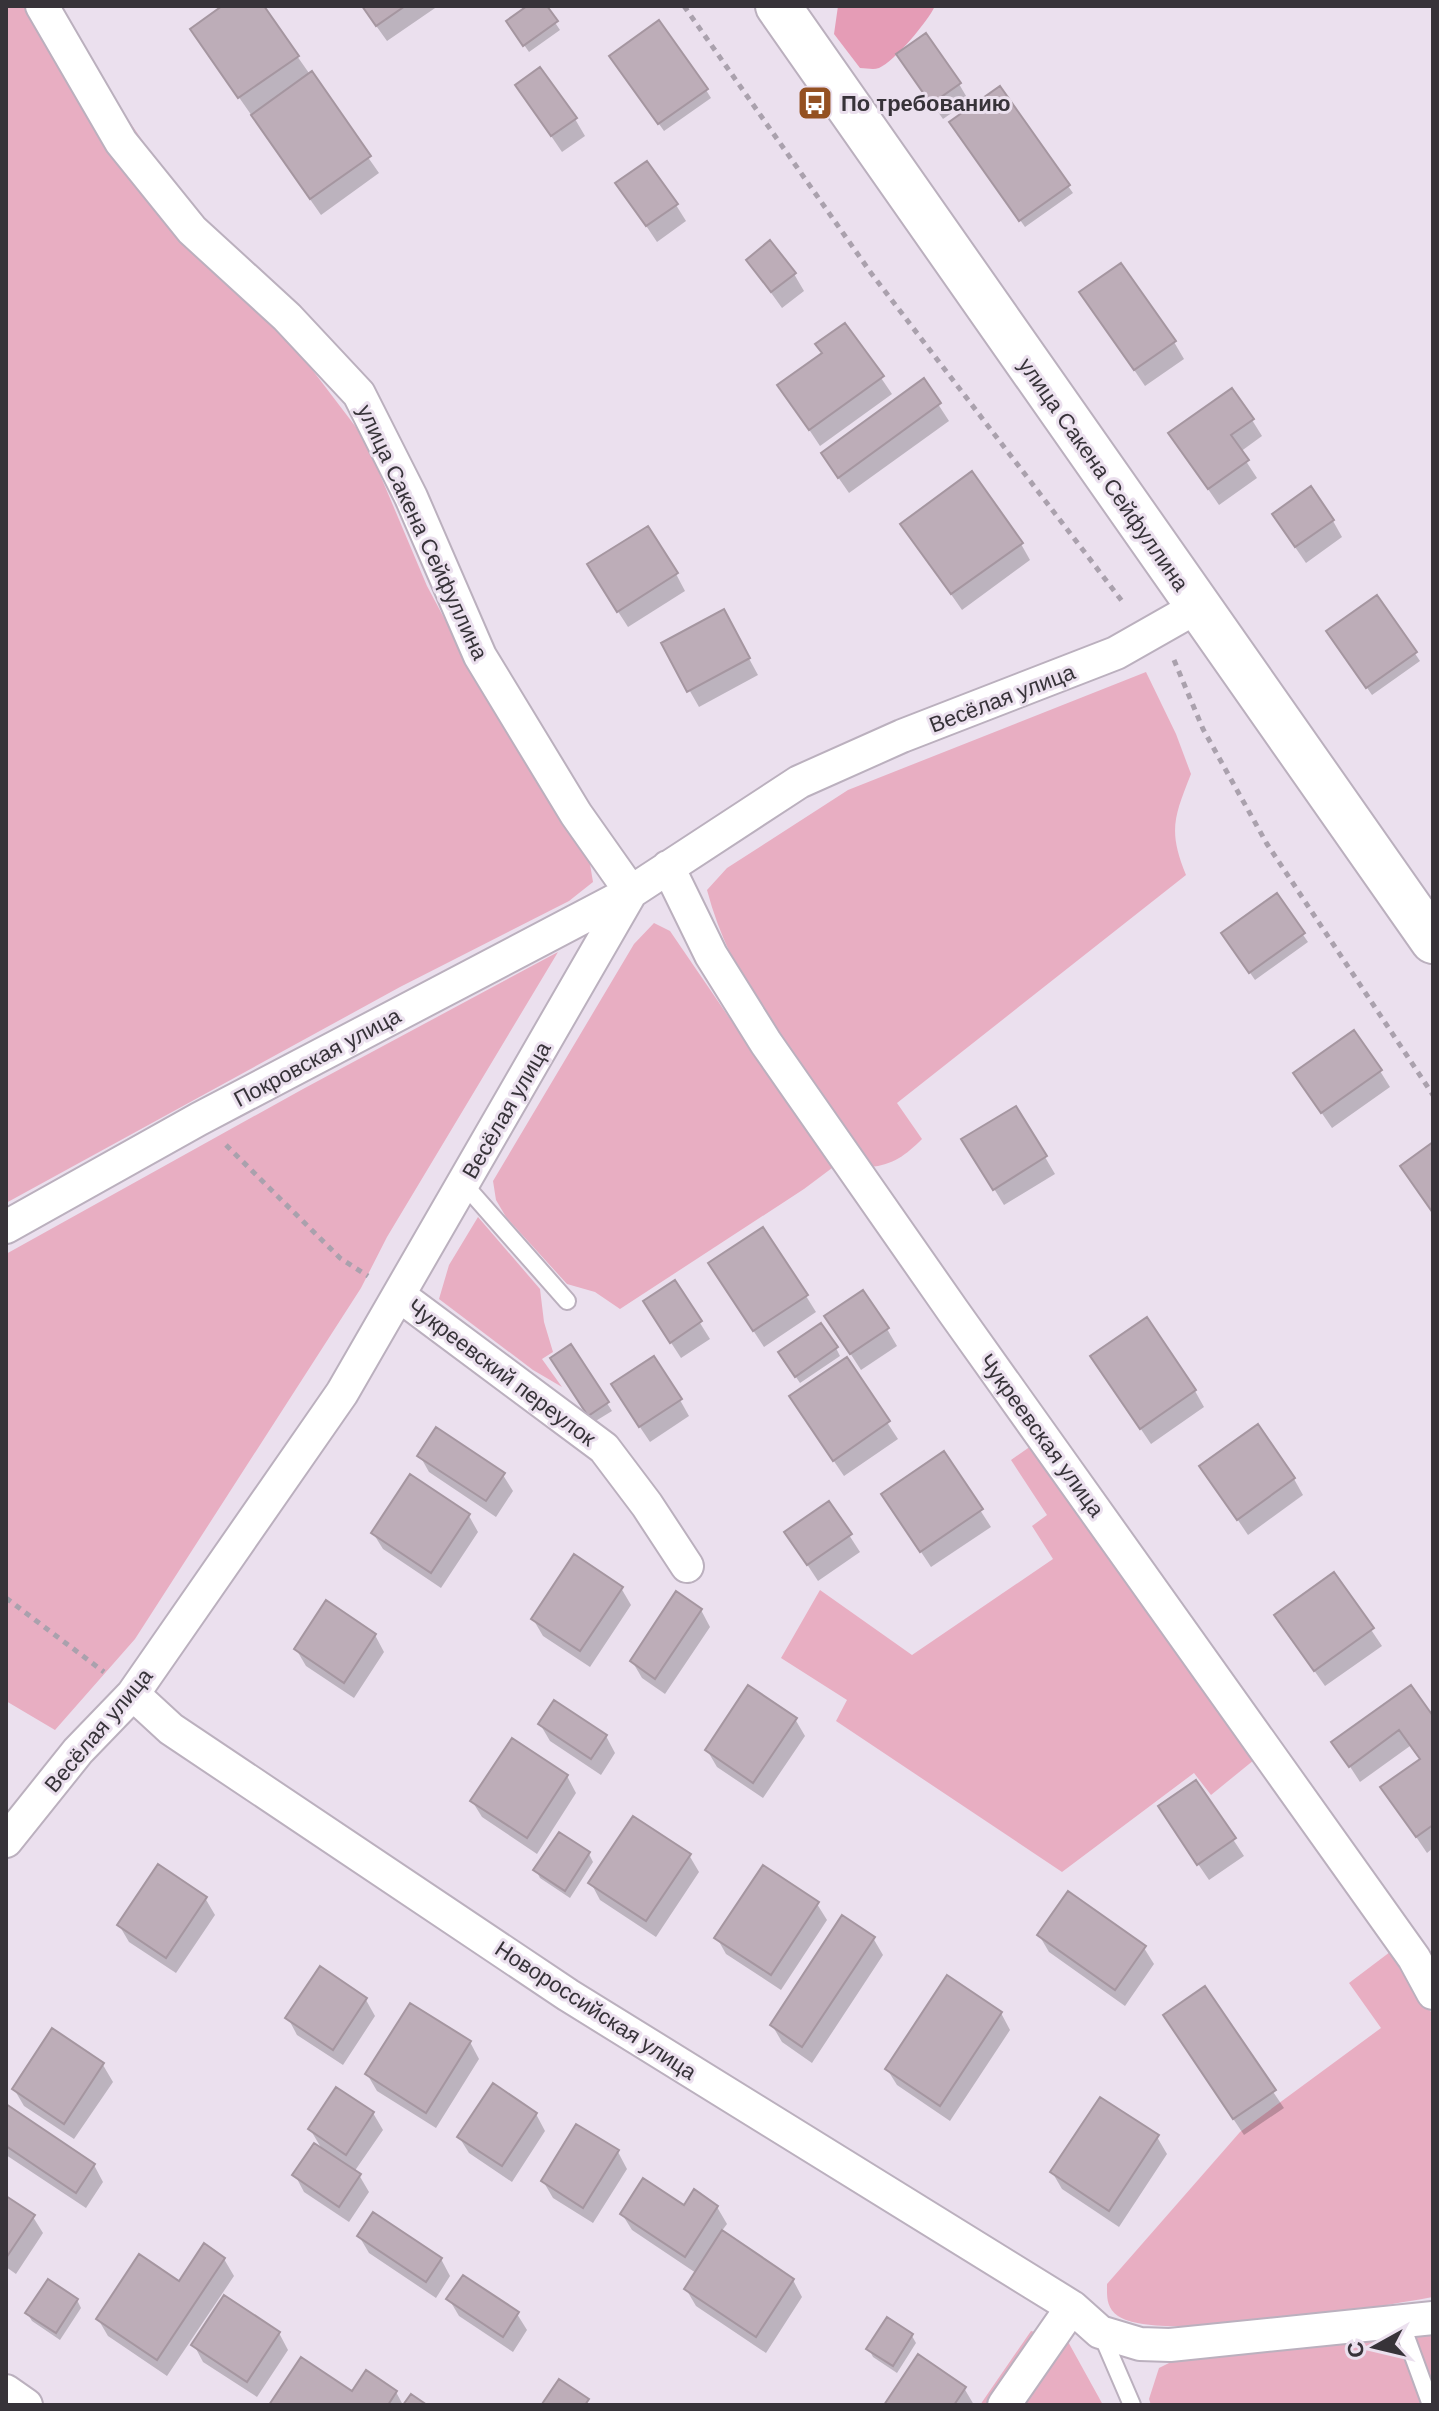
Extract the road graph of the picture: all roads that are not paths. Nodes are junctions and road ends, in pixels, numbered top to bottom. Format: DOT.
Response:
graph roads {
  1 [pos="42,6"];
  2 [pos="778,6"];
  3 [pos="1197,607"];
  4 [pos="668,867"];
  5 [pos="631,892"];
  6 [pos="1433,941"];
  7 [pos="463,1183"];
  8 [pos="6,1227"];
  9 [pos="400,1296"];
  10 [pos="567,1301"];
  11 [pos="687,1566"];
  12 [pos="133,1694"];
  13 [pos="6,1841"];
  14 [pos="1433,1993"];
  15 [pos="1072,2307"];
  16 [pos="1433,2318"];
  17 [pos="1401,2323"];
  18 [pos="1100,2332"];
  19 [pos="6,2391"];
  20 [pos="26,2405"];
  21 [pos="1004,2405"];
  22 [pos="1132,2405"];
  23 [pos="1431,2405"];
  1 -- 5 [label="street, улица Сакена Сейфуллина"];
  2 -- 3 [label="main road, улица Сакена Сейфуллина"];
  3 -- 4 [label="street, Весёлая улица"];
  3 -- 6 [label="main road, улица Сакена Сейфуллина"];
  4 -- 5 [label="street, Весёлая улица"];
  4 -- 14 [label="street, Чукреевская улица"];
  5 -- 7 [label="street, Весёлая улица"];
  5 -- 8 [label="street, Покровская улица"];
  7 -- 9 [label="street, Весёлая улица"];
  7 -- 10 [label="lane"];
  9 -- 11 [label="street, Чукреевский переулок"];
  9 -- 12 [label="street, Весёлая улица"];
  12 -- 13 [label="street, Весёлая улица"];
  12 -- 15 [label="street, Новороссийская улица"];
  15 -- 18 [label="street, Новороссийская улица"];
  15 -- 21 [label="street"];
  16 -- 17 [label="street"];
  17 -- 18 [label="street"];
  17 -- 23 [label="lane"];
  18 -- 22 [label="lane"];
  19 -- 20 [label="street"];
}
